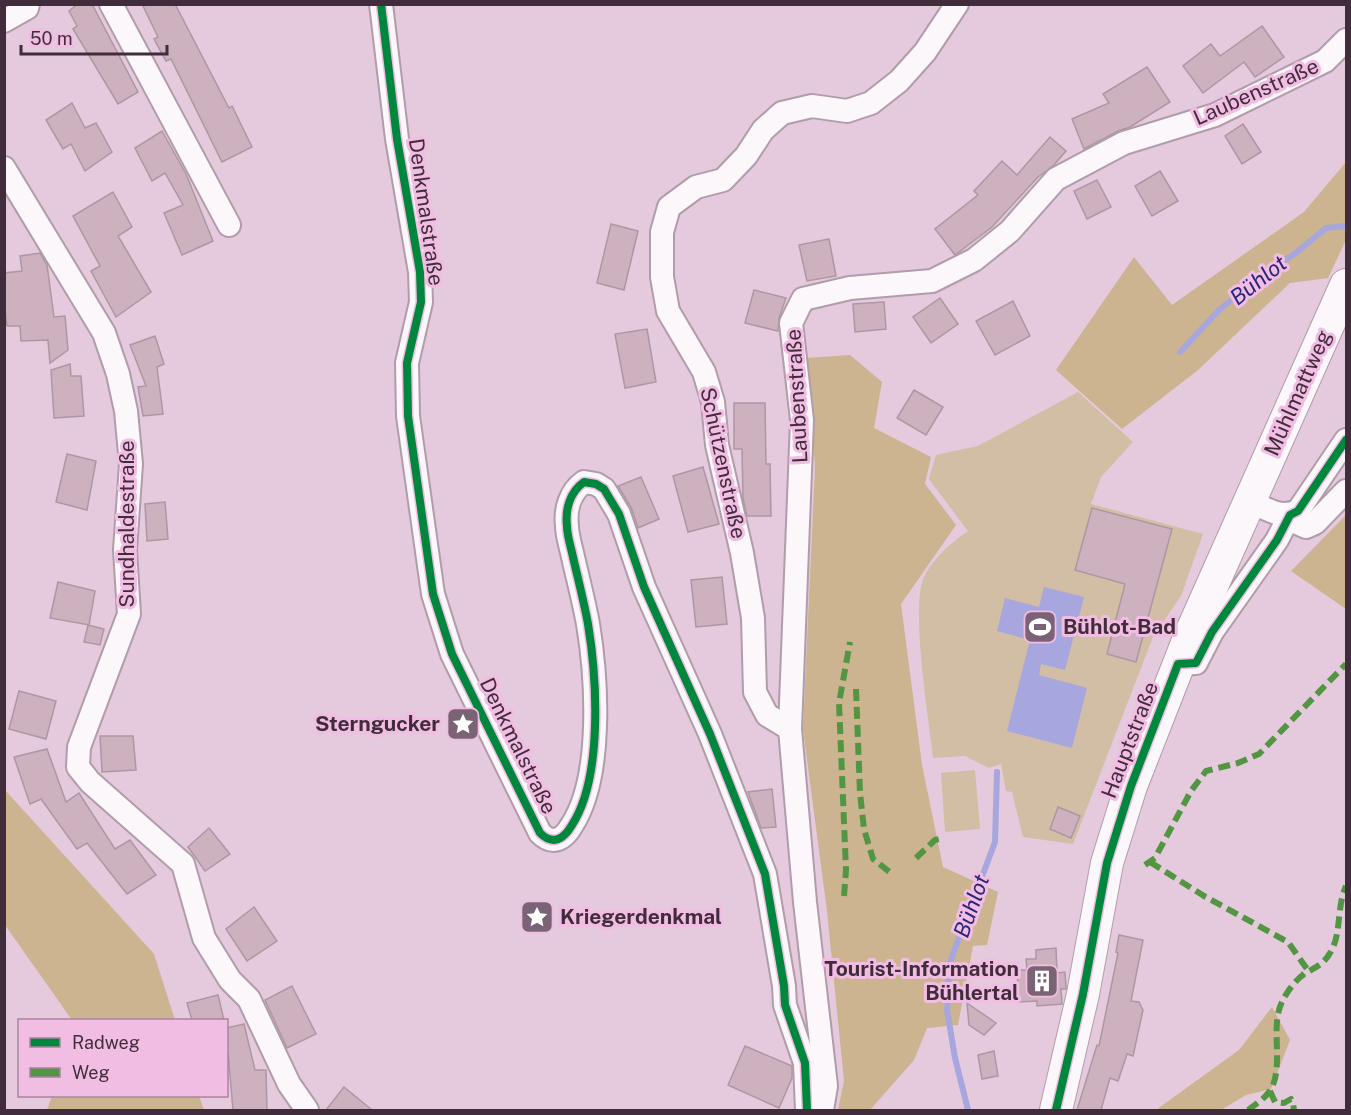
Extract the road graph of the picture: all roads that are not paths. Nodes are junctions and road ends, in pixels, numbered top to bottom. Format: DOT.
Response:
graph roads {
  1 [pos="28,4"];
  2 [pos="111,4"];
  3 [pos="381,4"];
  4 [pos="957,4"];
  5 [pos="4,21"];
  6 [pos="1347,40"];
  7 [pos="4,168"];
  8 [pos="229,225"];
  9 [pos="1347,285"];
  10 [pos="1347,440"];
  11 [pos="1347,491"];
  12 [pos="1251,502"];
  13 [pos="1290,515"];
  14 [pos="1178,664"];
  15 [pos="790,729"];
  16 [pos="809,936"];
  17 [pos="785,1005"];
  18 [pos="308,1110"];
  19 [pos="807,1110"];
  20 [pos="822,1110"];
  21 [pos="1056,1110"];
  1 -- 5 [label="street"];
  2 -- 8 [label="street"];
  3 -- 17 [label="street, Denkmalstraße"];
  4 -- 15 [label="street, Schützenstraße"];
  6 -- 15 [label="street, Laubenstraße"];
  7 -- 18 [label="street, Sundhaldestraße"];
  9 -- 12 [label="main road, Mühlmattweg"];
  10 -- 13 [label="street, Hauptstraße"];
  11 -- 13 [label="street"];
  12 -- 13 [label="street"];
  12 -- 14 [label="main road, Hauptstraße"];
  13 -- 14 [label="street, Hauptstraße"];
  14 -- 21 [label="main road, Hauptstraße"];
  15 -- 16 [label="street, Laubenstraße"];
  16 -- 17 [label="street"];
  16 -- 20 [label="street, Laubenstraße"];
  17 -- 19 [label="street, Denkmalstraße"];
}
